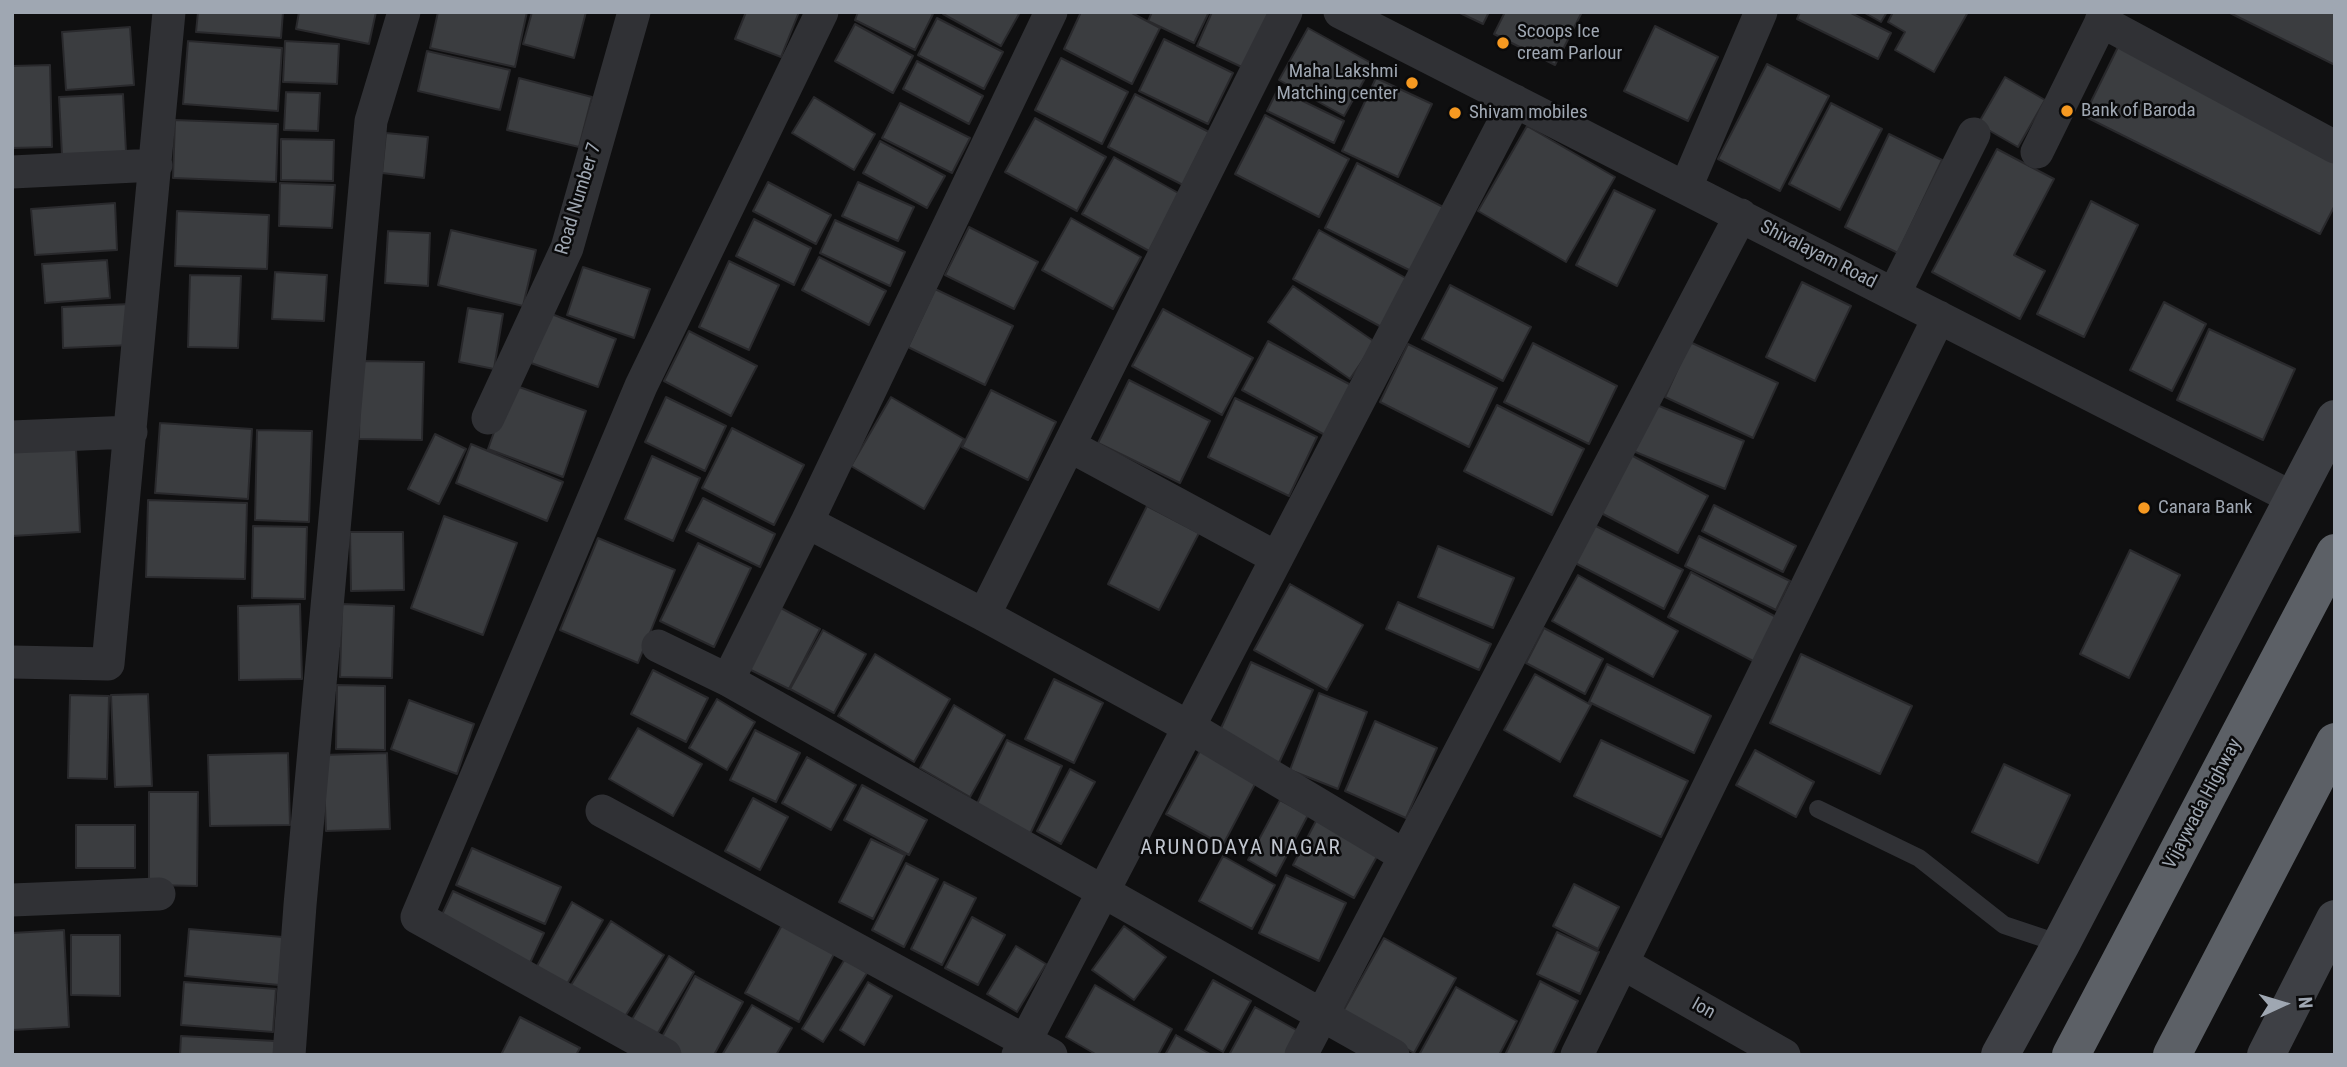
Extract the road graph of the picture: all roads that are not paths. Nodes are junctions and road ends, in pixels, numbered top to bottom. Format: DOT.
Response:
graph roads {
  1 [pos="169,12"];
  2 [pos="404,12"];
  3 [pos="634,12"];
  4 [pos="822,12"];
  5 [pos="1051,12"];
  6 [pos="1286,12"];
  7 [pos="1340,12"];
  8 [pos="1761,12"];
  9 [pos="2104,17"];
  10 [pos="1515,101"];
  11 [pos="1974,134"];
  12 [pos="2335,147"];
  13 [pos="2037,152"];
  14 [pos="156,165"];
  15 [pos="12,172"];
  16 [pos="1686,187"];
  17 [pos="1741,215"];
  18 [pos="1894,294"];
  19 [pos="1939,317"];
  20 [pos="488,418"];
  21 [pos="2335,419"];
  22 [pos="131,432"];
  23 [pos="12,437"];
  24 [pos="1070,446"];
  25 [pos="2295,499"];
  26 [pos="807,522"];
  27 [pos="2335,553"];
  28 [pos="1277,558"];
  29 [pos="984,615"];
  30 [pos="658,646"];
  31 [pos="12,662"];
  32 [pos="728,680"];
  33 [pos="1189,727"];
  34 [pos="2335,742"];
  35 [pos="1818,809"];
  36 [pos="602,811"];
  37 [pos="1405,856"];
  38 [pos="1104,891"];
  39 [pos="159,894"];
  40 [pos="12,900"];
  41 [pos="2335,919"];
  42 [pos="2062,944"];
  43 [pos="1622,963"];
  44 [pos="1322,1013"];
  45 [pos="1032,1050"];
  46 [pos="289,1055"];
  47 [pos="665,1055"];
  48 [pos="1301,1055"];
  49 [pos="1393,1055"];
  50 [pos="1577,1055"];
  51 [pos="1784,1055"];
  52 [pos="2000,1055"];
  53 [pos="2071,1055"];
  54 [pos="2172,1055"];
  55 [pos="2266,1055"];
  1 -- 14 [label="street"];
  2 -- 46 [label="street"];
  3 -- 20 [label="street, Road Number 7"];
  4 -- 47 [label="street"];
  5 -- 26 [label="street"];
  6 -- 24 [label="street"];
  7 -- 10 [label="street, Shivalayam Road"];
  8 -- 16 [label="street"];
  9 -- 12 [label="street"];
  9 -- 13 [label="street"];
  10 -- 16 [label="street, Shivalayam Road"];
  10 -- 28 [label="street"];
  11 -- 18 [label="street"];
  14 -- 15 [label="street"];
  14 -- 22 [label="street"];
  16 -- 17 [label="street, Shivalayam Road"];
  17 -- 18 [label="street, Shivalayam Road"];
  17 -- 37 [label="street"];
  18 -- 19 [label="street, Shivalayam Road"];
  19 -- 25 [label="street, Shivalayam Road"];
  19 -- 43 [label="street"];
  21 -- 25 [label="street"];
  22 -- 23 [label="street"];
  22 -- 31 [label="street"];
  24 -- 28 [label="street"];
  24 -- 29 [label="street"];
  25 -- 42 [label="street"];
  26 -- 29 [label="street"];
  26 -- 32 [label="street"];
  27 -- 53 [label="highway, Vijaywada Highway"];
  28 -- 33 [label="street"];
  29 -- 33 [label="street"];
  30 -- 32 [label="street"];
  32 -- 38 [label="street"];
  33 -- 37 [label="street"];
  33 -- 38 [label="street"];
  34 -- 54 [label="highway"];
  35 -- 42 [label="lane"];
  36 -- 45 [label="street"];
  37 -- 44 [label="street"];
  38 -- 44 [label="street"];
  38 -- 45 [label="street"];
  39 -- 40 [label="street"];
  41 -- 55 [label="street"];
  42 -- 52 [label="street"];
  43 -- 50 [label="street"];
  43 -- 51 [label="street, Ion"];
  44 -- 48 [label="street"];
  44 -- 49 [label="street"];
}
